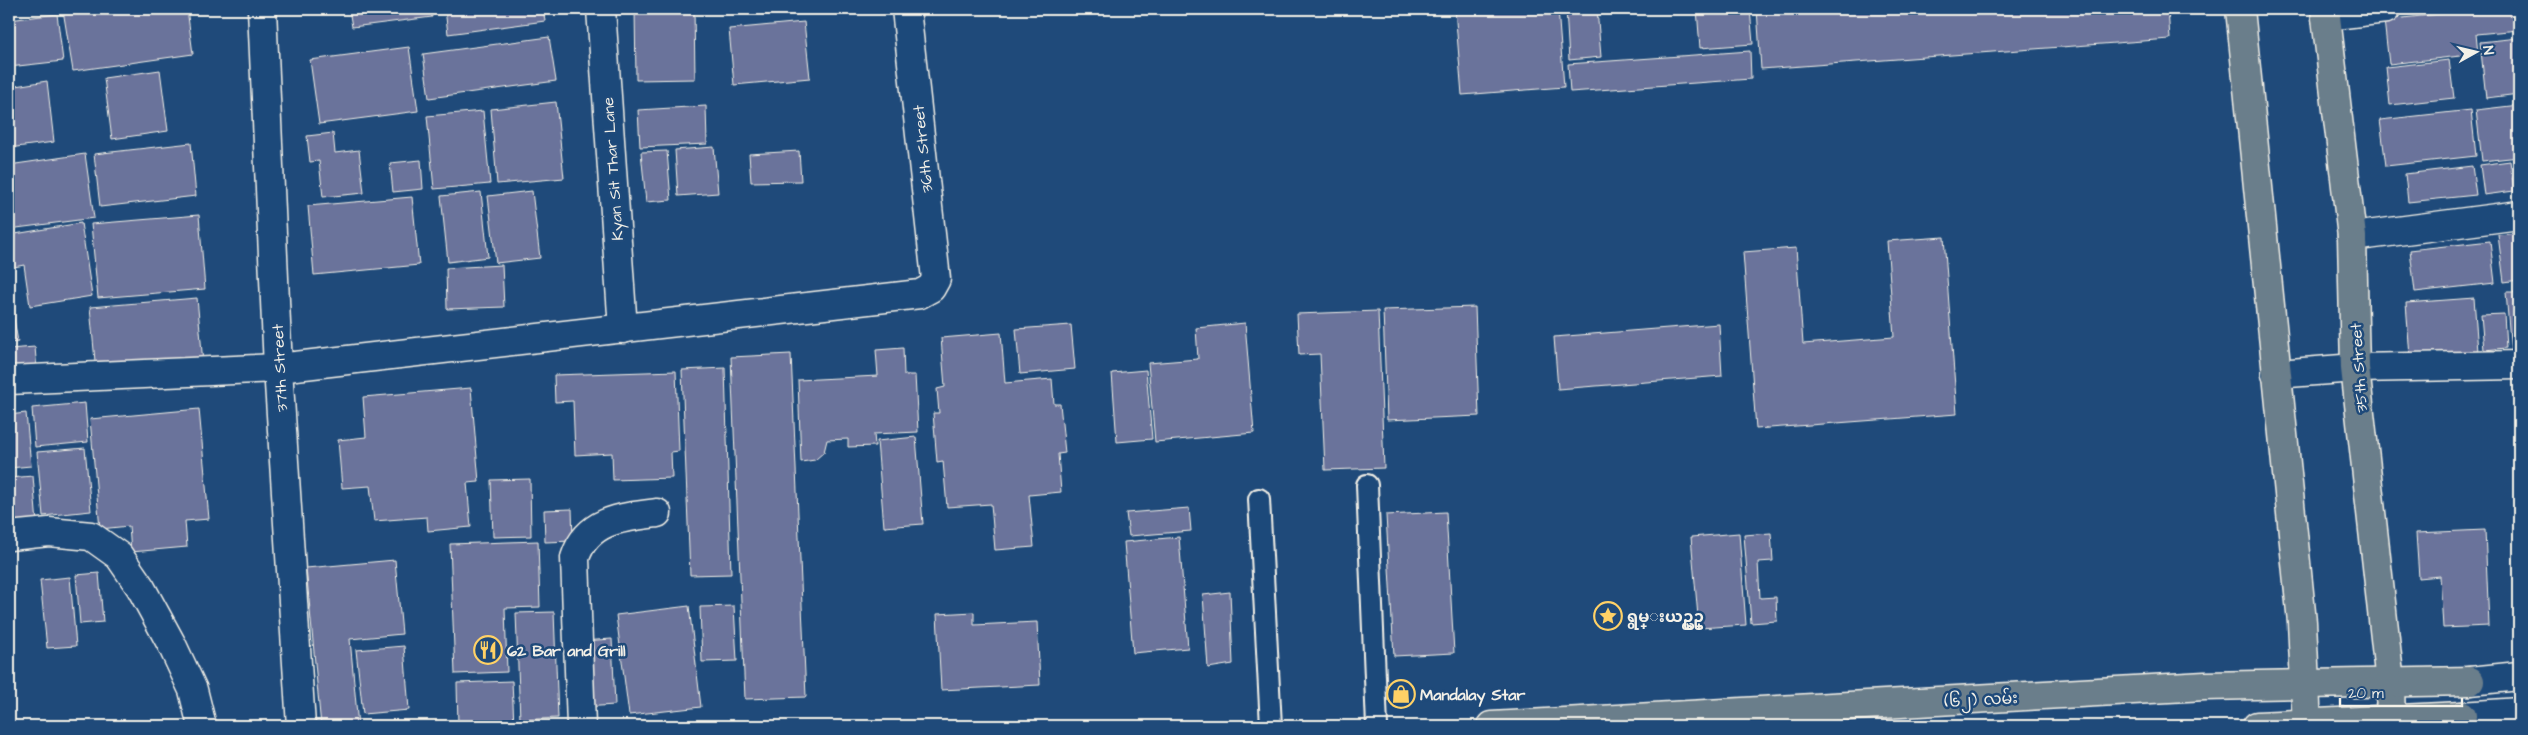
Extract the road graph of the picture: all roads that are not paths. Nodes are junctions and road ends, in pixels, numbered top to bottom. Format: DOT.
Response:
graph roads {
  1 [pos="262,9"];
  2 [pos="601,9"];
  3 [pos="906,9"];
  4 [pos="2240,9"];
  5 [pos="2386,9"];
  6 [pos="2326,12"];
  7 [pos="2519,215"];
  8 [pos="2352,236"];
  9 [pos="623,329"];
  10 [pos="2519,365"];
  11 [pos="278,368"];
  12 [pos="2356,368"];
  13 [pos="2276,374"];
  14 [pos="9,380"];
  15 [pos="1367,485"];
  16 [pos="1259,499"];
  17 [pos="657,513"];
  18 [pos="9,536"];
  19 [pos="2519,676"];
  20 [pos="2470,681"];
  21 [pos="2390,683"];
  22 [pos="2306,684"];
  23 [pos="2519,712"];
  24 [pos="2462,716"];
  25 [pos="1669,722"];
  26 [pos="2391,723"];
  27 [pos="2307,724"];
  28 [pos="202,726"];
  29 [pos="301,726"];
  30 [pos="581,726"];
  31 [pos="1271,726"];
  32 [pos="1377,726"];
  33 [pos="1491,726"];
  34 [pos="2257,726"];
  1 -- 11 [label="street, 37th Street"];
  2 -- 9 [label="street, Kyan Sit Thar Lane"];
  3 -- 9 [label="street, 36th Street"];
  4 -- 13 [label="main road"];
  5 -- 6 [label="street"];
  6 -- 8 [label="main road, 35th Street"];
  7 -- 8 [label="street"];
  8 -- 12 [label="main road, 35th Street"];
  9 -- 11 [label="street"];
  10 -- 12 [label="street"];
  11 -- 14 [label="street"];
  11 -- 29 [label="street, 37th Street"];
  12 -- 13 [label="street"];
  12 -- 21 [label="main road, 35th Street"];
  13 -- 22 [label="main road"];
  15 -- 32 [label="lane"];
  16 -- 31 [label="lane"];
  17 -- 30 [label="street"];
  18 -- 28 [label="street"];
  19 -- 20 [label="street"];
  20 -- 21 [label="main road, (၆၂) လမ်း"];
  21 -- 22 [label="main road, (၆၂) လမ်း"];
  21 -- 26 [label="main road, 35th Street"];
  22 -- 25 [label="main road, (၆၂) လမ်း"];
  22 -- 27 [label="main road"];
  23 -- 24 [label="street"];
  24 -- 26 [label="main road"];
  25 -- 33 [label="main road, (၆၂) လမ်း"];
  26 -- 27 [label="main road"];
  27 -- 34 [label="main road"];
}
